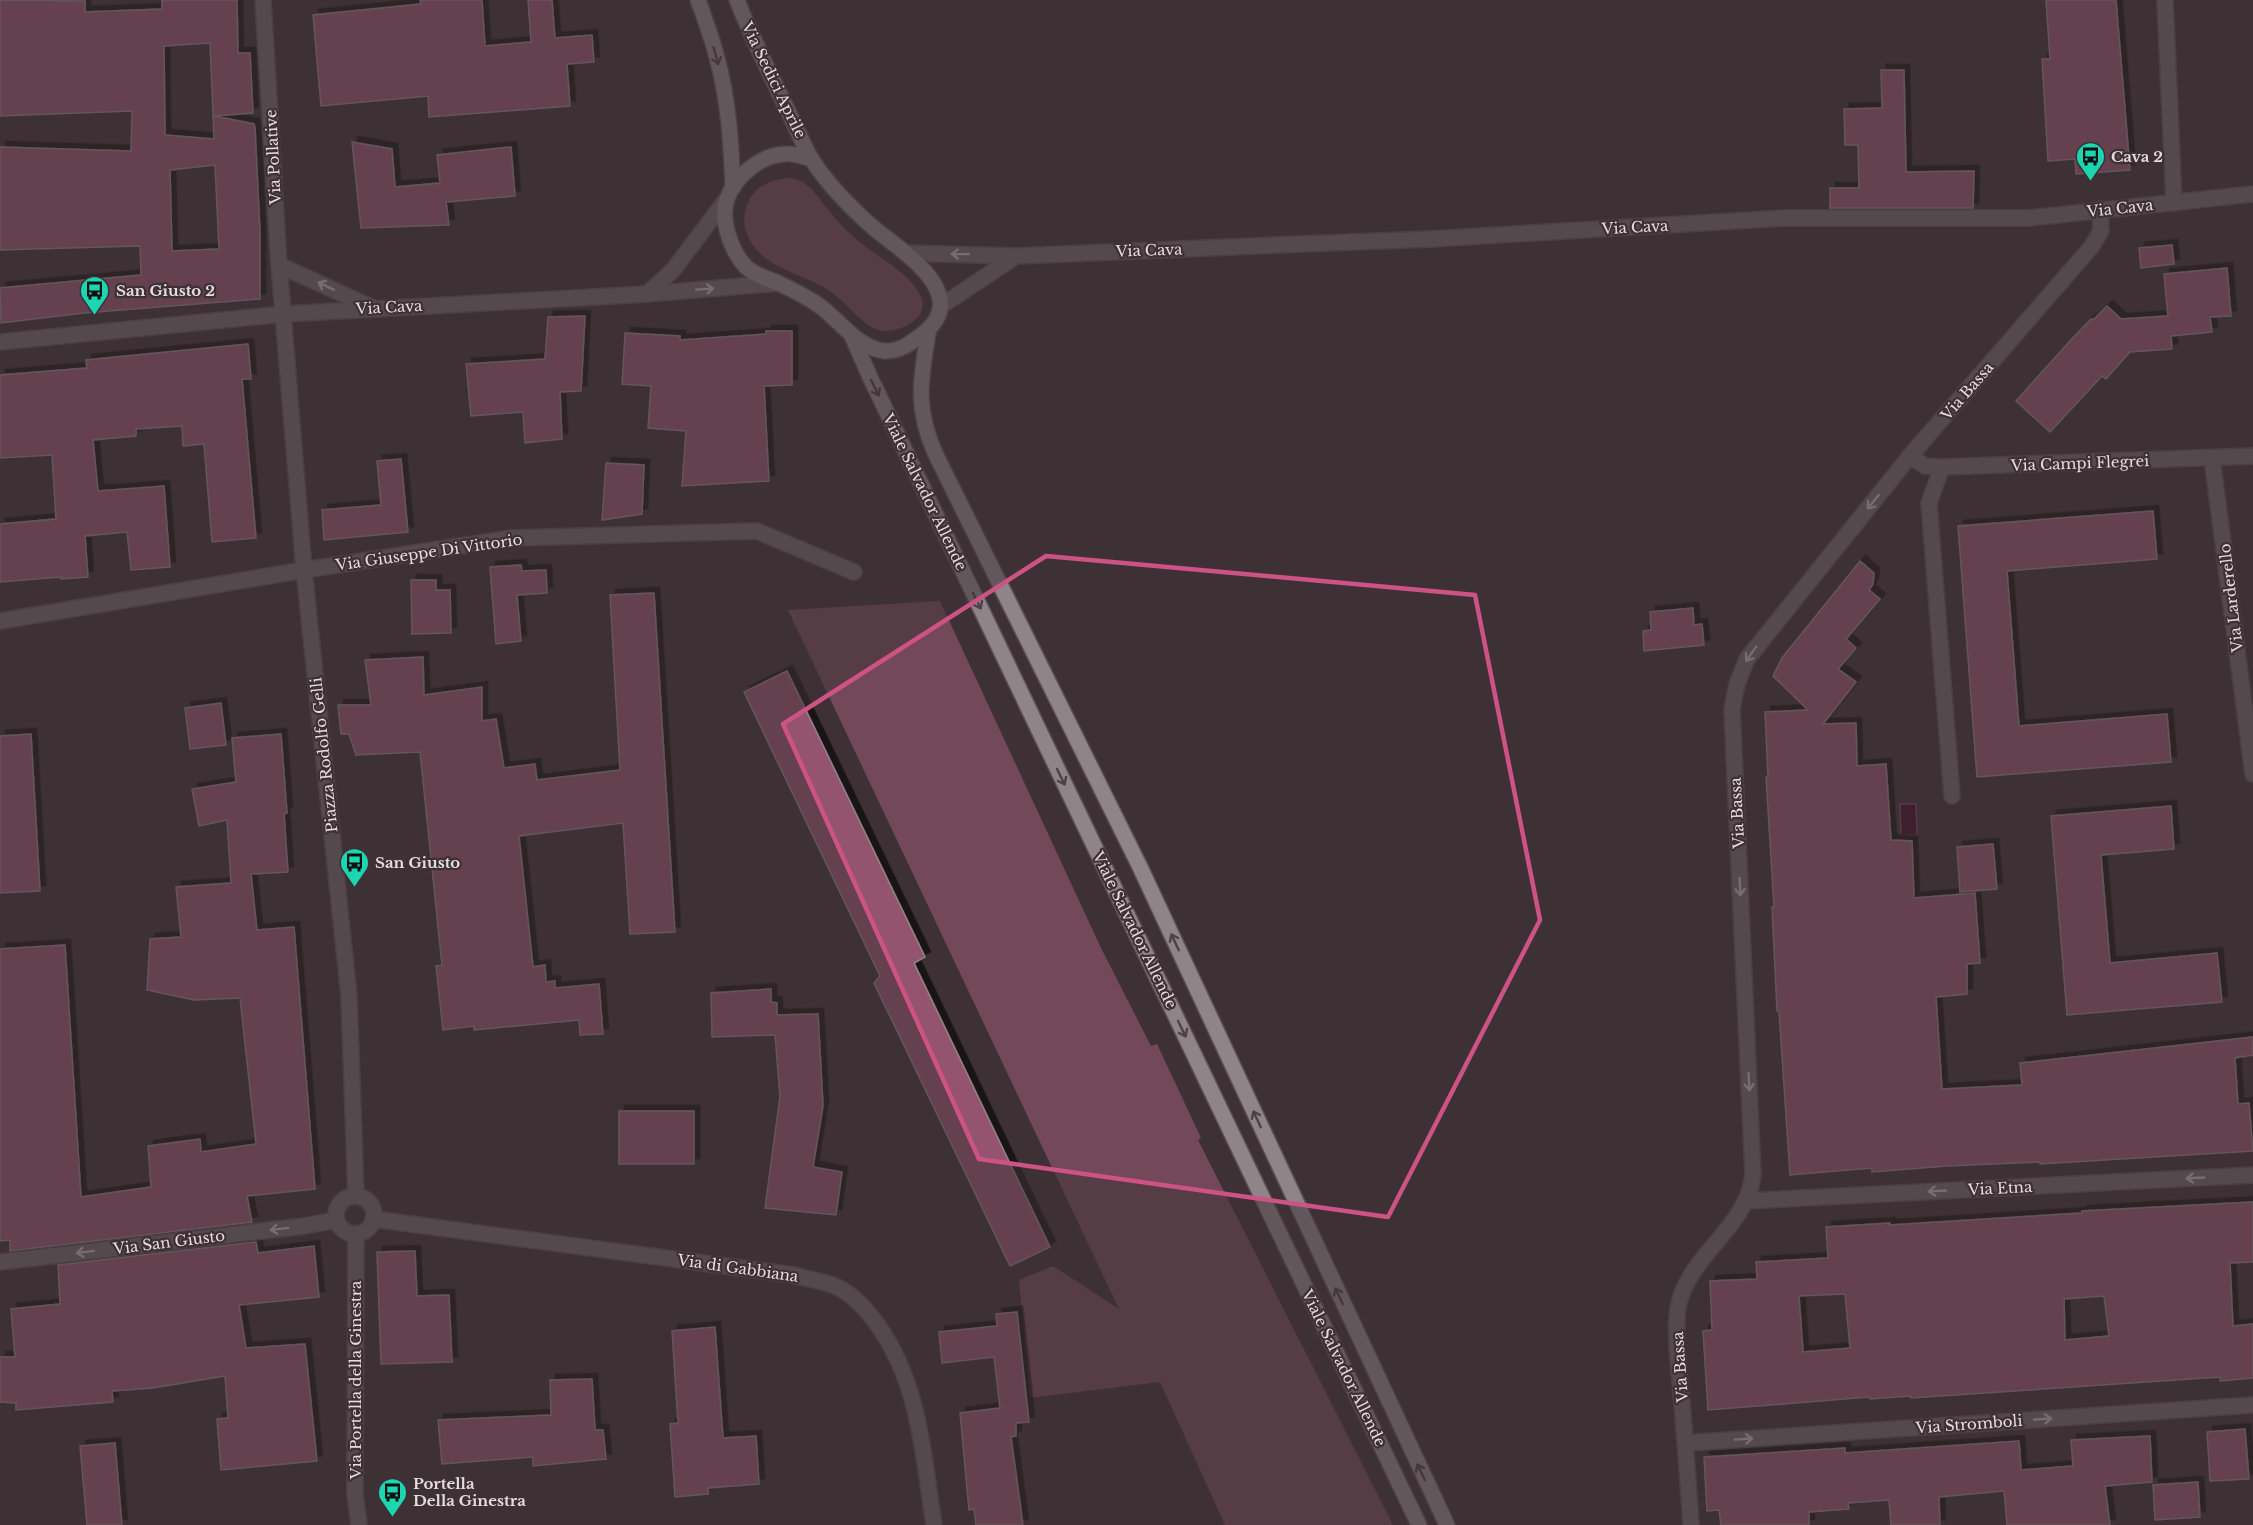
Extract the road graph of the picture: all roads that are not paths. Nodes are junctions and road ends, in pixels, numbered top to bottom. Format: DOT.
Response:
graph roads {
  1 [pos="263,0"];
  2 [pos="698,0"];
  3 [pos="736,0"];
  4 [pos="2166,0"];
  5 [pos="812,159"];
  6 [pos="730,194"];
  7 [pos="2253,194"];
  8 [pos="2174,203"];
  9 [pos="2100,209"];
  10 [pos="905,253"];
  11 [pos="1016,256"];
  12 [pos="279,265"];
  13 [pos="779,284"];
  14 [pos="646,294"];
  15 [pos="941,306"];
  16 [pos="374,308"];
  17 [pos="284,314"];
  18 [pos="929,328"];
  19 [pos="851,334"];
  20 [pos="0,342"];
  21 [pos="1910,456"];
  22 [pos="2253,456"];
  23 [pos="2212,458"];
  24 [pos="1942,467"];
  25 [pos="304,570"];
  26 [pos="854,572"];
  27 [pos="0,621"];
  28 [pos="2253,774"];
  29 [pos="1952,796"];
  30 [pos="2253,1175"];
  31 [pos="356,1196"];
  32 [pos="1746,1201"];
  33 [pos="373,1218"];
  34 [pos="337,1220"];
  35 [pos="356,1234"];
  36 [pos="0,1262"];
  37 [pos="2253,1405"];
  38 [pos="1685,1443"];
  39 [pos="359,1525"];
  40 [pos="934,1525"];
  41 [pos="1419,1525"];
  42 [pos="1447,1525"];
  43 [pos="1691,1525"];
  1 -- 12 [label="street, Via Pollative"];
  2 -- 6 [label="main road, one-way"];
  3 -- 5 [label="main road, Via Sedici Aprile"];
  4 -- 8 [label="street"];
  5 -- 6 [label="main road"];
  5 -- 10 [label="main road, Via Sedici Aprile"];
  6 -- 13 [label="main road"];
  6 -- 14 [label="street"];
  7 -- 8 [label="street, Via Cava"];
  8 -- 9 [label="street, Via Cava"];
  9 -- 11 [label="street, Via Cava"];
  9 -- 21 [label="street, Via Bassa"];
  11 -- 10 [label="street, Via Cava, one-way"];
  10 -- 15 [label="main road, Via Sedici Aprile"];
  11 -- 15 [label="street"];
  16 -- 12 [label="street, one-way"];
  12 -- 17 [label="street, Via Pollative"];
  14 -- 13 [label="street, Via Cava, one-way"];
  13 -- 19 [label="main road"];
  14 -- 16 [label="street, Via Cava"];
  15 -- 18 [label="main road"];
  16 -- 17 [label="street, Via Cava"];
  17 -- 20 [label="street, Via Cava"];
  17 -- 25 [label="street, Piazza Rodolfo Gelli"];
  18 -- 19 [label="main road"];
  42 -- 18 [label="main road, Viale Salvador Allende, one-way"];
  19 -- 41 [label="main road, Viale Salvador Allende, one-way"];
  21 -- 24 [label="street, Via Campi Flegrei"];
  21 -- 32 [label="street, Via Bassa, one-way"];
  22 -- 23 [label="street, Via Campi Flegrei"];
  23 -- 24 [label="street, Via Campi Flegrei"];
  23 -- 28 [label="street, Via Larderello"];
  24 -- 29 [label="street"];
  25 -- 26 [label="street, Via Giuseppe Di Vittorio"];
  25 -- 27 [label="street, Via Giuseppe Di Vittorio"];
  25 -- 31 [label="street, Piazza Rodolfo Gelli"];
  30 -- 32 [label="street, Via Etna, one-way"];
  31 -- 33 [label="street"];
  31 -- 34 [label="street"];
  32 -- 38 [label="street, Via Bassa"];
  33 -- 35 [label="street"];
  33 -- 40 [label="street, Via di Gabbiana"];
  34 -- 35 [label="street"];
  34 -- 36 [label="street, Via San Giusto, one-way"];
  35 -- 39 [label="street, Via Portella della Ginestra"];
  38 -- 37 [label="street, Via Stromboli, one-way"];
  38 -- 43 [label="street, Via Bassa"];
}
